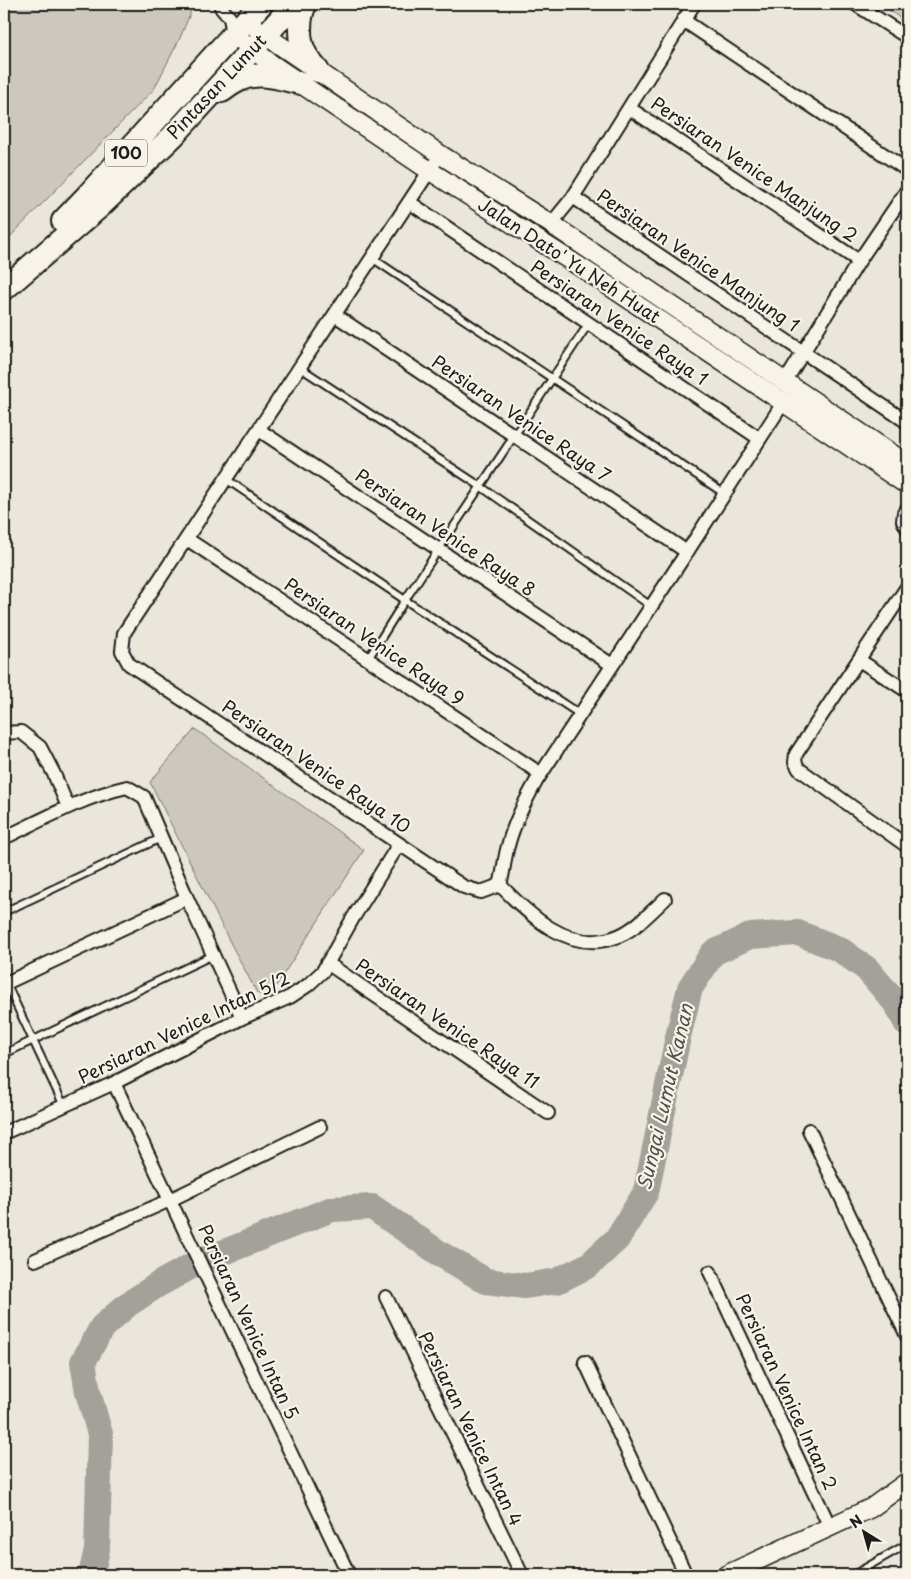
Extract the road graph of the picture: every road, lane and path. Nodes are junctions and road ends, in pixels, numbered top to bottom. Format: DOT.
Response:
graph roads {
  1 [pos="220,4"];
  2 [pos="294,4"];
  3 [pos="305,4"];
  4 [pos="694,4"];
  5 [pos="855,4"];
  6 [pos="243,19"];
  7 [pos="683,20"];
  8 [pos="907,37"];
  9 [pos="259,43"];
  10 [pos="309,77"];
  11 [pos="201,105"];
  12 [pos="629,108"];
  13 [pos="440,155"];
  14 [pos="907,170"];
  15 [pos="430,171"];
  16 [pos="907,190"];
  17 [pos="573,197"];
  18 [pos="409,202"];
  19 [pos="551,224"];
  20 [pos="372,258"];
  21 [pos="859,261"];
  22 [pos="4,283"];
  23 [pos="4,289"];
  24 [pos="676,309"];
  25 [pos="335,315"];
  26 [pos="588,323"];
  27 [pos="666,325"];
  28 [pos="803,353"];
  29 [pos="299,367"];
  30 [pos="553,378"];
  31 [pos="785,382"];
  32 [pos="783,403"];
  33 [pos="907,422"];
  34 [pos="259,430"];
  35 [pos="515,436"];
  36 [pos="760,439"];
  37 [pos="907,464"];
  38 [pos="878,466"];
  39 [pos="226,479"];
  40 [pos="907,479"];
  41 [pos="907,485"];
  42 [pos="480,486"];
  43 [pos="725,494"];
  44 [pos="907,509"];
  45 [pos="907,528"];
  46 [pos="187,539"];
  47 [pos="439,550"];
  48 [pos="687,552"];
  49 [pos="907,587"];
  50 [pos="405,600"];
  51 [pos="903,604"];
  52 [pos="652,606"];
  53 [pos="368,659"];
  54 [pos="860,660"];
  55 [pos="612,665"];
  56 [pos="907,691"];
  57 [pos="581,715"];
  58 [pos="4,733"];
  59 [pos="541,774"];
  60 [pos="68,807"];
  61 [pos="4,838"];
  62 [pos="161,838"];
  63 [pos="400,844"];
  64 [pos="907,846"];
  65 [pos="500,885"];
  66 [pos="187,898"];
  67 [pos="665,899"];
  68 [pos="4,912"];
  69 [pos="213,956"];
  70 [pos="327,963"];
  71 [pos="4,982"];
  72 [pos="242,1018"];
  73 [pos="33,1041"];
  74 [pos="4,1054"];
  75 [pos="114,1083"];
  76 [pos="64,1106"];
  77 [pos="548,1113"];
  78 [pos="320,1127"];
  79 [pos="809,1130"];
  80 [pos="4,1133"];
  81 [pos="170,1200"];
  82 [pos="35,1260"];
  83 [pos="710,1272"];
  84 [pos="386,1297"];
  85 [pos="907,1336"];
  86 [pos="585,1362"];
  87 [pos="907,1482"];
  88 [pos="830,1527"];
  89 [pos="907,1544"];
  90 [pos="349,1575"];
  91 [pos="522,1575"];
  92 [pos="686,1575"];
  93 [pos="726,1575"];
  94 [pos="853,1575"];
  1 -- 6 [label="street"];
  2 -- 9 [label="highway, Pintasan Lumut / 100"];
  3 -- 10 [label="highway"];
  4 -- 7 [label="street"];
  5 -- 8 [label="street"];
  6 -- 9 [label="main road, Jalan Dato' Yu Neh Huat"];
  6 -- 22 [label="highway, Pintasan Lumut / 100"];
  7 -- 12 [label="street"];
  7 -- 14 [label="street"];
  9 -- 10 [label="main road, Jalan Dato' Yu Neh Huat"];
  9 -- 11 [label="highway, Pintasan Lumut / 100"];
  10 -- 11 [label="highway"];
  10 -- 13 [label="main road, Jalan Dato' Yu Neh Huat"];
  10 -- 15 [label="main road, Jalan Dato' Yu Neh Huat"];
  11 -- 23 [label="highway, Pintasan Lumut / 100"];
  12 -- 17 [label="street"];
  12 -- 21 [label="street, Persiaran Venice Manjung 2"];
  13 -- 15 [label="street"];
  13 -- 19 [label="main road, Jalan Dato' Yu Neh Huat"];
  15 -- 18 [label="street"];
  15 -- 27 [label="main road, Jalan Dato' Yu Neh Huat"];
  16 -- 21 [label="street"];
  17 -- 19 [label="street"];
  17 -- 28 [label="street, Persiaran Venice Manjung 1"];
  18 -- 20 [label="street"];
  18 -- 26 [label="street, Persiaran Venice Raya 1"];
  19 -- 24 [label="main road, Jalan Dato' Yu Neh Huat"];
  20 -- 25 [label="street"];
  20 -- 30 [label="lane"];
  21 -- 28 [label="street"];
  24 -- 27 [label="main road"];
  24 -- 31 [label="main road, Jalan Dato' Yu Neh Huat"];
  25 -- 29 [label="street"];
  25 -- 35 [label="street, Persiaran Venice Raya 7"];
  26 -- 30 [label="lane"];
  26 -- 36 [label="street, Persiaran Venice Raya 1"];
  27 -- 32 [label="main road, Jalan Dato' Yu Neh Huat"];
  28 -- 31 [label="street"];
  28 -- 33 [label="street, Persiaran Venice Manjung 1"];
  29 -- 34 [label="street"];
  29 -- 42 [label="lane"];
  30 -- 35 [label="lane"];
  30 -- 43 [label="lane"];
  31 -- 37 [label="main road, Jalan Dato' Yu Neh Huat"];
  32 -- 36 [label="street"];
  32 -- 38 [label="main road, Jalan Dato' Yu Neh Huat"];
  34 -- 39 [label="street"];
  34 -- 47 [label="street, Persiaran Venice Raya 8"];
  35 -- 42 [label="lane"];
  35 -- 48 [label="street, Persiaran Venice Raya 7"];
  36 -- 43 [label="street"];
  38 -- 40 [label="main road"];
  38 -- 41 [label="main road, Jalan Dato' Yu Neh Huat"];
  39 -- 46 [label="street"];
  39 -- 50 [label="lane"];
  42 -- 47 [label="lane"];
  42 -- 52 [label="lane"];
  43 -- 48 [label="street"];
  44 -- 45 [label="street"];
  46 -- 53 [label="street, Persiaran Venice Raya 9"];
  46 -- 63 [label="street, Persiaran Venice Raya 10"];
  47 -- 50 [label="lane"];
  47 -- 55 [label="street, Persiaran Venice Raya 8"];
  48 -- 52 [label="street"];
  49 -- 51 [label="street"];
  50 -- 53 [label="lane"];
  50 -- 57 [label="lane"];
  51 -- 54 [label="street"];
  52 -- 55 [label="street"];
  53 -- 59 [label="street, Persiaran Venice Raya 9"];
  54 -- 56 [label="street"];
  54 -- 64 [label="street"];
  55 -- 57 [label="street"];
  57 -- 59 [label="street"];
  58 -- 60 [label="street"];
  59 -- 65 [label="street"];
  60 -- 61 [label="street"];
  60 -- 62 [label="street"];
  62 -- 66 [label="street"];
  62 -- 68 [label="lane"];
  63 -- 65 [label="street, Persiaran Venice Raya 10"];
  63 -- 70 [label="street, Persiaran Venice Intan 5/2"];
  65 -- 67 [label="street"];
  66 -- 69 [label="street"];
  66 -- 71 [label="street"];
  69 -- 72 [label="street"];
  69 -- 73 [label="lane"];
  70 -- 72 [label="street, Persiaran Venice Intan 5/2"];
  70 -- 77 [label="street, Persiaran Venice Raya 11"];
  71 -- 73 [label="lane"];
  72 -- 75 [label="street, Persiaran Venice Intan 5/2"];
  73 -- 74 [label="lane"];
  73 -- 76 [label="lane"];
  75 -- 76 [label="street, Persiaran Venice Intan 5/2"];
  75 -- 81 [label="street, Persiaran Venice Intan 5"];
  76 -- 80 [label="street, Persiaran Venice Intan 5/2"];
  78 -- 81 [label="street"];
  79 -- 85 [label="street"];
  81 -- 82 [label="street"];
  81 -- 90 [label="street, Persiaran Venice Intan 5"];
  83 -- 88 [label="street, Persiaran Venice Intan 2"];
  84 -- 91 [label="street, Persiaran Venice Intan 4"];
  86 -- 92 [label="street"];
  87 -- 88 [label="main road"];
  88 -- 93 [label="main road"];
  89 -- 94 [label="lane"];
}
